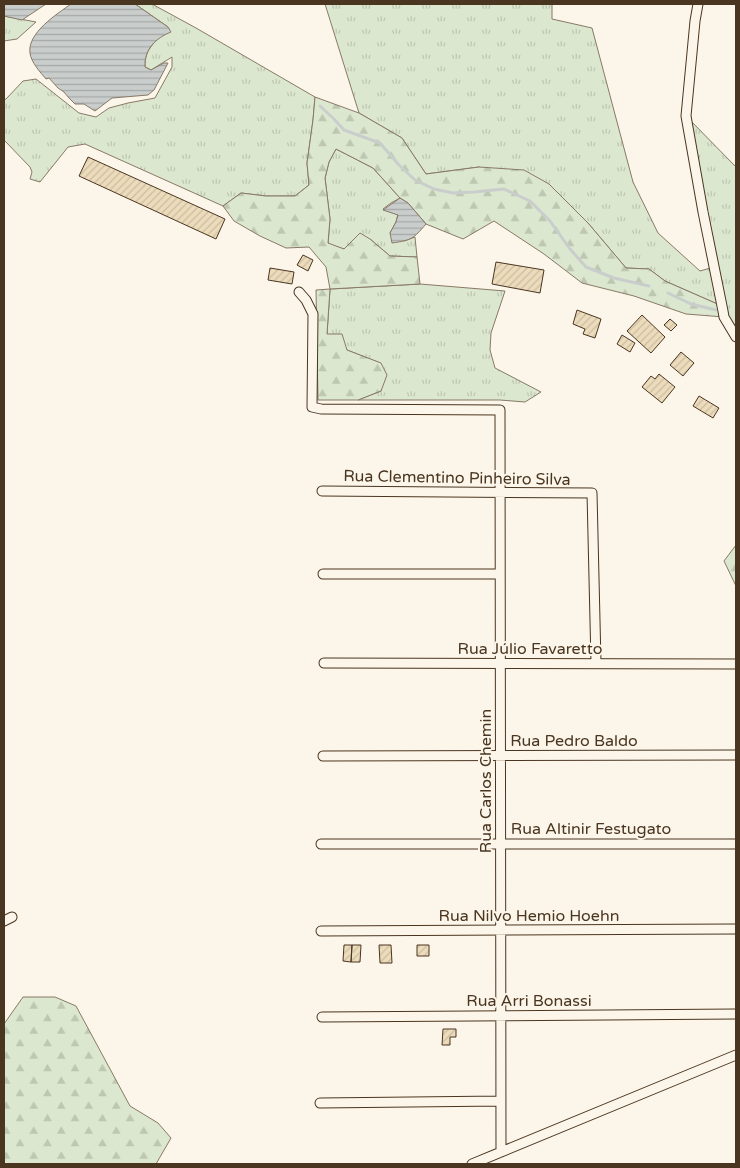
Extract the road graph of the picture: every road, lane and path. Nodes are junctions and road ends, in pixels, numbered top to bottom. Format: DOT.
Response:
graph roads {
  1 [pos="698,4"];
  2 [pos="300,292"];
  3 [pos="736,337"];
  4 [pos="322,491"];
  5 [pos="500,492"];
  6 [pos="323,574"];
  7 [pos="500,574"];
  8 [pos="324,663"];
  9 [pos="500,663"];
  10 [pos="596,663"];
  11 [pos="736,664"];
  12 [pos="500,755"];
  13 [pos="736,755"];
  14 [pos="323,756"];
  15 [pos="321,844"];
  16 [pos="500,844"];
  17 [pos="736,844"];
  18 [pos="736,929"];
  19 [pos="501,930"];
  20 [pos="321,931"];
  21 [pos="736,1014"];
  22 [pos="500,1016"];
  23 [pos="322,1017"];
  24 [pos="736,1055"];
  25 [pos="501,1101"];
  26 [pos="320,1103"];
  27 [pos="501,1152"];
  28 [pos="472,1164"];
  1 -- 3 [label="street"];
  2 -- 5 [label="street, Rua Carlos Chemin"];
  4 -- 5 [label="street, Rua Clementino Pinheiro Silva"];
  5 -- 7 [label="street, Rua Carlos Chemin"];
  5 -- 10 [label="street, Rua Clementino Pinheiro Silva"];
  6 -- 7 [label="street"];
  7 -- 9 [label="street, Rua Carlos Chemin"];
  8 -- 9 [label="street, Rua Júlio Favaretto"];
  9 -- 10 [label="street, Rua Júlio Favaretto"];
  9 -- 12 [label="street, Rua Carlos Chemin"];
  10 -- 11 [label="street, Rua Júlio Favaretto"];
  12 -- 13 [label="street, Rua Pedro Baldo"];
  12 -- 14 [label="street, Rua Pedro Baldo"];
  12 -- 16 [label="street, Rua Carlos Chemin"];
  15 -- 16 [label="street, Rua Altinir Festugato"];
  16 -- 17 [label="street, Rua Altinir Festugato"];
  16 -- 19 [label="street, Rua Carlos Chemin"];
  18 -- 19 [label="street, Rua Nilvo Hemio Hoehn"];
  19 -- 20 [label="street, Rua Nilvo Hemio Hoehn"];
  19 -- 22 [label="street, Rua Carlos Chemin"];
  21 -- 22 [label="street, Rua Arri Bonassi"];
  22 -- 23 [label="street, Rua Arri Bonassi"];
  22 -- 25 [label="street, Rua Carlos Chemin"];
  24 -- 27 [label="street"];
  25 -- 26 [label="street"];
  25 -- 27 [label="street, Rua Carlos Chemin"];
  27 -- 28 [label="street"];
}
